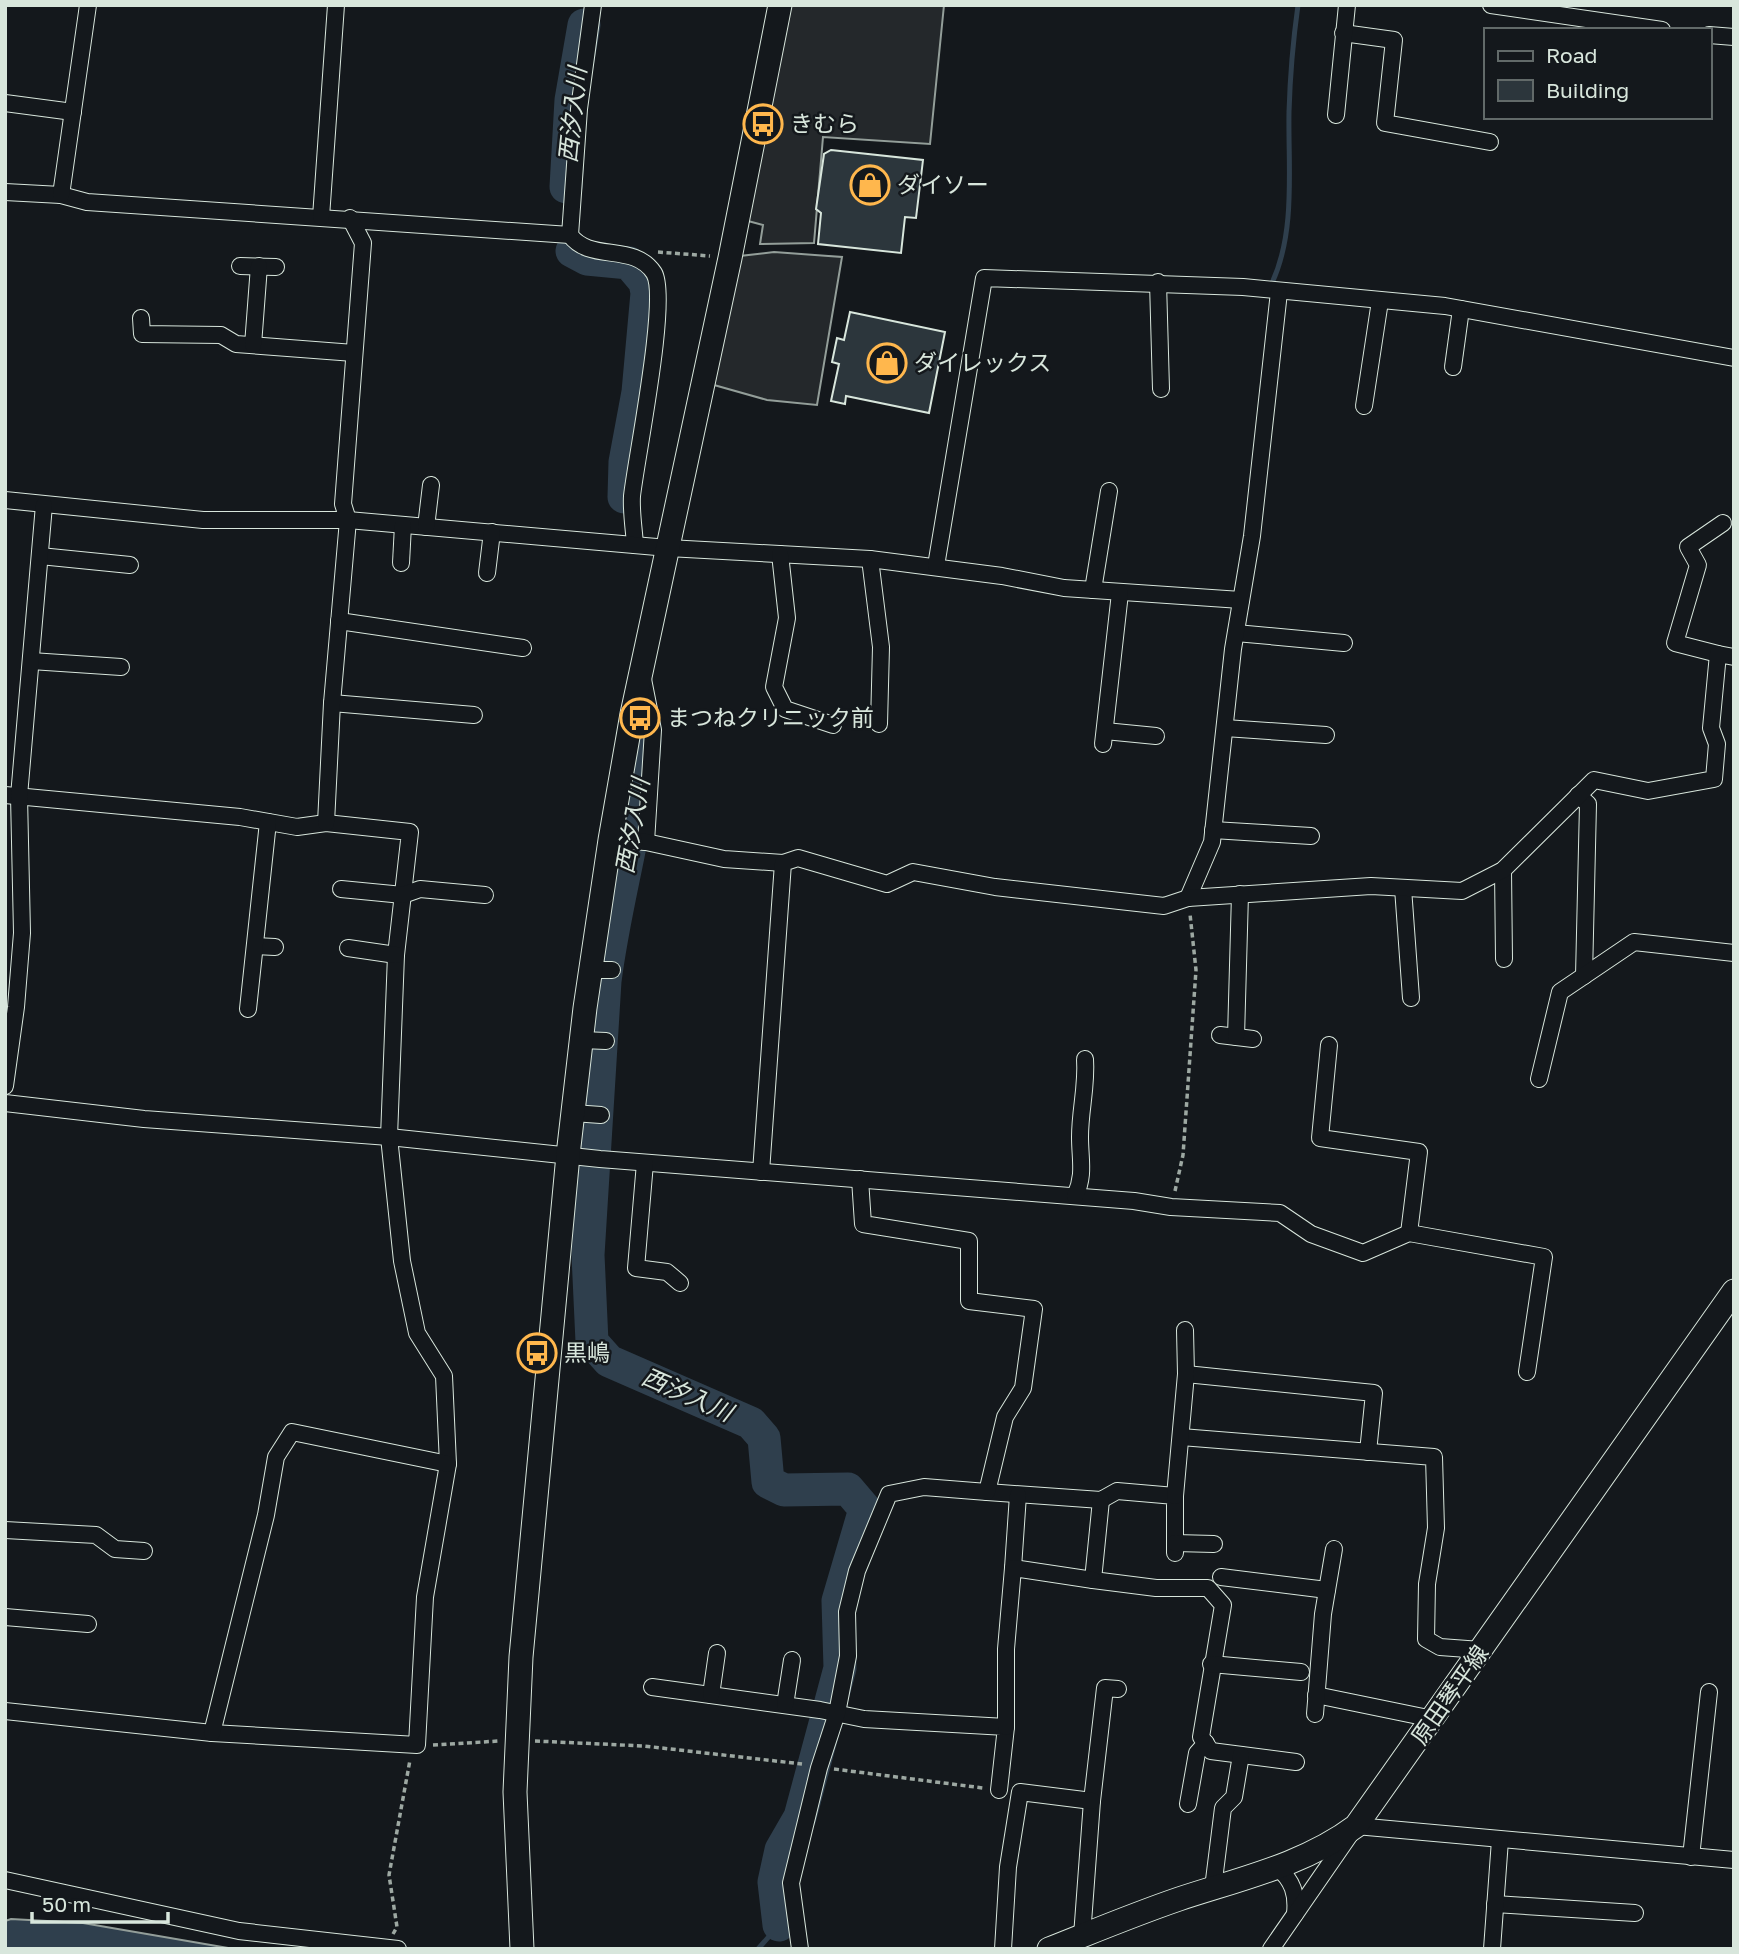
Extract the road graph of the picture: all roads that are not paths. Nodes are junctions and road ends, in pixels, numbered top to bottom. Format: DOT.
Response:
graph roads {
  1 [pos="88,5"];
  2 [pos="336,5"];
  3 [pos="593,5"];
  4 [pos="780,5"];
  5 [pos="1347,5"];
  6 [pos="1491,5"];
  7 [pos="1648,28"];
  8 [pos="1343,33"];
  9 [pos="1711,35"];
  10 [pos="1734,37"];
  11 [pos="5,103"];
  12 [pos="73,112"];
  13 [pos="1336,115"];
  14 [pos="1490,142"];
  15 [pos="5,192"];
  16 [pos="61,195"];
  17 [pos="321,217"];
  18 [pos="350,218"];
  19 [pos="570,234"];
  20 [pos="240,265"];
  21 [pos="1158,282"];
  22 [pos="1279,292"];
  23 [pos="1380,300"];
  24 [pos="1461,309"];
  25 [pos="141,318"];
  26 [pos="253,345"];
  27 [pos="354,353"];
  28 [pos="1734,358"];
  29 [pos="1453,367"];
  30 [pos="1161,389"];
  31 [pos="1364,406"];
  32 [pos="430,485"];
  33 [pos="1109,491"];
  34 [pos="5,500"];
  35 [pos="44,505"];
  36 [pos="348,520"];
  37 [pos="1723,523"];
  38 [pos="403,525"];
  39 [pos="426,527"];
  40 [pos="492,532"];
  41 [pos="635,545"];
  42 [pos="668,548"];
  43 [pos="780,554"];
  44 [pos="40,556"];
  45 [pos="870,559"];
  46 [pos="401,563"];
  47 [pos="130,565"];
  48 [pos="936,566"];
  49 [pos="487,573"];
  50 [pos="1093,590"];
  51 [pos="1120,593"];
  52 [pos="1241,600"];
  53 [pos="339,621"];
  54 [pos="1236,633"];
  55 [pos="1344,643"];
  56 [pos="523,648"];
  57 [pos="1726,656"];
  58 [pos="31,661"];
  59 [pos="121,667"];
  60 [pos="641,670"];
  61 [pos="332,703"];
  62 [pos="474,715"];
  63 [pos="879,724"];
  64 [pos="833,725"];
  65 [pos="1225,728"];
  66 [pos="1156,736"];
  67 [pos="1326,736"];
  68 [pos="12,796"];
  69 [pos="1578,796"];
  70 [pos="268,822"];
  71 [pos="326,823"];
  72 [pos="1213,830"];
  73 [pos="1311,836"];
  74 [pos="615,840"];
  75 [pos="642,841"];
  76 [pos="783,863"];
  77 [pos="1503,870"];
  78 [pos="1403,888"];
  79 [pos="341,889"];
  80 [pos="1240,894"];
  81 [pos="403,895"];
  82 [pos="485,895"];
  83 [pos="1188,898"];
  84 [pos="255,946"];
  85 [pos="275,947"];
  86 [pos="348,948"];
  87 [pos="1734,953"];
  88 [pos="396,955"];
  89 [pos="1504,959"];
  90 [pos="1584,976"];
  91 [pos="1411,998"];
  92 [pos="248,1009"];
  93 [pos="1253,1039"];
  94 [pos="1329,1045"];
  95 [pos="1085,1059"];
  96 [pos="1539,1079"];
  97 [pos="5,1086"];
  98 [pos="5,1104"];
  99 [pos="389,1137"];
  100 [pos="584,1158"];
  101 [pos="645,1163"];
  102 [pos="761,1172"];
  103 [pos="860,1179"];
  104 [pos="1075,1196"];
  105 [pos="1409,1233"];
  106 [pos="680,1283"];
  107 [pos="1734,1291"];
  108 [pos="1185,1330"];
  109 [pos="1527,1372"];
  110 [pos="1186,1374"];
  111 [pos="1181,1437"];
  112 [pos="1368,1452"];
  113 [pos="448,1464"];
  114 [pos="987,1492"];
  115 [pos="1018,1495"];
  116 [pos="1175,1496"];
  117 [pos="1101,1500"];
  118 [pos="5,1530"];
  119 [pos="1214,1544"];
  120 [pos="1334,1549"];
  121 [pos="144,1551"];
  122 [pos="1013,1568"];
  123 [pos="1221,1577"];
  124 [pos="1093,1580"];
  125 [pos="1327,1590"];
  126 [pos="5,1617"];
  127 [pos="88,1624"];
  128 [pos="1481,1650"];
  129 [pos="716,1653"];
  130 [pos="792,1660"];
  131 [pos="1211,1664"];
  132 [pos="1301,1672"];
  133 [pos="652,1687"];
  134 [pos="1104,1688"];
  135 [pos="1709,1692"];
  136 [pos="711,1695"];
  137 [pos="1316,1695"];
  138 [pos="785,1705"];
  139 [pos="5,1711"];
  140 [pos="831,1712"];
  141 [pos="1315,1714"];
  142 [pos="1433,1719"];
  143 [pos="1006,1727"];
  144 [pos="212,1733"];
  145 [pos="1206,1743"];
  146 [pos="1241,1755"];
  147 [pos="1296,1762"];
  148 [pos="999,1790"];
  149 [pos="1091,1801"];
  150 [pos="1188,1804"];
  151 [pos="1356,1826"];
  152 [pos="1500,1840"];
  153 [pos="1691,1857"];
  154 [pos="1734,1860"];
  155 [pos="1277,1867"];
  156 [pos="5,1880"];
  157 [pos="1213,1888"];
  158 [pos="1495,1904"];
  159 [pos="1635,1913"];
  160 [pos="1295,1914"];
  161 [pos="1082,1936"];
  162 [pos="395,1947"];
  163 [pos="522,1949"];
  164 [pos="800,1949"];
  165 [pos="1003,1949"];
  166 [pos="1049,1949"];
  167 [pos="1271,1949"];
  168 [pos="1492,1949"];
  1 -- 12 [label="street"];
  2 -- 17 [label="street"];
  3 -- 19 [label="street"];
  4 -- 42 [label="street"];
  5 -- 8 [label="street"];
  6 -- 7 [label="street"];
  8 -- 13 [label="street"];
  8 -- 14 [label="street"];
  9 -- 10 [label="street"];
  11 -- 12 [label="street"];
  12 -- 16 [label="street"];
  15 -- 16 [label="street"];
  16 -- 17 [label="street"];
  17 -- 18 [label="street"];
  18 -- 19 [label="street"];
  18 -- 27 [label="street"];
  19 -- 41 [label="street"];
  20 -- 26 [label="street"];
  21 -- 22 [label="street"];
  21 -- 30 [label="street"];
  21 -- 48 [label="street"];
  22 -- 23 [label="street"];
  22 -- 52 [label="street"];
  23 -- 24 [label="street"];
  23 -- 31 [label="street"];
  24 -- 28 [label="street"];
  24 -- 29 [label="street"];
  25 -- 26 [label="street"];
  26 -- 27 [label="street"];
  27 -- 36 [label="street"];
  32 -- 39 [label="street"];
  33 -- 50 [label="street"];
  34 -- 35 [label="street"];
  35 -- 36 [label="street"];
  35 -- 44 [label="street"];
  36 -- 38 [label="street"];
  36 -- 53 [label="street"];
  37 -- 57 [label="street"];
  38 -- 39 [label="street"];
  38 -- 46 [label="street"];
  39 -- 40 [label="street"];
  40 -- 41 [label="street"];
  40 -- 49 [label="street"];
  41 -- 42 [label="street"];
  42 -- 43 [label="street"];
  42 -- 60 [label="street"];
  43 -- 45 [label="street"];
  43 -- 64 [label="street"];
  44 -- 47 [label="street"];
  44 -- 58 [label="street"];
  45 -- 48 [label="street"];
  45 -- 63 [label="street"];
  48 -- 50 [label="street"];
  50 -- 51 [label="street"];
  51 -- 52 [label="street"];
  51 -- 66 [label="street"];
  52 -- 54 [label="street"];
  53 -- 56 [label="street"];
  53 -- 61 [label="street"];
  54 -- 55 [label="street"];
  54 -- 65 [label="street"];
  57 -- 69 [label="street"];
  58 -- 59 [label="street"];
  58 -- 68 [label="street"];
  60 -- 74 [label="street"];
  60 -- 75 [label="street"];
  61 -- 62 [label="street"];
  61 -- 71 [label="street"];
  65 -- 67 [label="street"];
  65 -- 72 [label="street"];
  68 -- 70 [label="street"];
  68 -- 97 [label="street"];
  69 -- 77 [label="street"];
  69 -- 90 [label="street"];
  70 -- 71 [label="street"];
  70 -- 84 [label="street"];
  71 -- 81 [label="street"];
  72 -- 73 [label="street"];
  72 -- 83 [label="street"];
  74 -- 75 [label="street"];
  74 -- 100 [label="street"];
  75 -- 76 [label="street"];
  76 -- 83 [label="street"];
  76 -- 102 [label="street"];
  77 -- 78 [label="street"];
  77 -- 89 [label="street"];
  78 -- 80 [label="street"];
  78 -- 91 [label="street"];
  79 -- 81 [label="street"];
  80 -- 83 [label="street"];
  80 -- 93 [label="street"];
  81 -- 82 [label="street"];
  81 -- 88 [label="street"];
  84 -- 85 [label="street"];
  84 -- 92 [label="street"];
  86 -- 88 [label="street"];
  87 -- 90 [label="street"];
  88 -- 99 [label="street"];
  90 -- 96 [label="street"];
  94 -- 105 [label="street"];
  95 -- 104 [label="street"];
  98 -- 99 [label="street"];
  99 -- 100 [label="street"];
  99 -- 113 [label="street"];
  100 -- 101 [label="street"];
  100 -- 163 [label="street"];
  101 -- 102 [label="street"];
  101 -- 106 [label="street"];
  102 -- 103 [label="street"];
  103 -- 104 [label="street"];
  103 -- 114 [label="street"];
  104 -- 105 [label="street"];
  105 -- 109 [label="street"];
  107 -- 128 [label="street, 原田琴平線"];
  108 -- 110 [label="street"];
  110 -- 111 [label="street"];
  110 -- 112 [label="street"];
  111 -- 112 [label="street"];
  111 -- 116 [label="street"];
  112 -- 128 [label="street"];
  113 -- 144 [label="street"];
  113 -- 144 [label="street"];
  114 -- 115 [label="street"];
  114 -- 140 [label="street"];
  115 -- 117 [label="street"];
  115 -- 122 [label="street"];
  116 -- 117 [label="street"];
  116 -- 119 [label="street"];
  117 -- 124 [label="street"];
  118 -- 121 [label="street"];
  120 -- 125 [label="street"];
  122 -- 124 [label="street"];
  122 -- 143 [label="street"];
  123 -- 125 [label="street"];
  124 -- 131 [label="street"];
  125 -- 137 [label="street"];
  126 -- 127 [label="street"];
  128 -- 142 [label="street, 原田琴平線"];
  129 -- 136 [label="street"];
  130 -- 138 [label="street"];
  131 -- 132 [label="street"];
  131 -- 145 [label="street"];
  133 -- 136 [label="street"];
  134 -- 149 [label="street"];
  135 -- 153 [label="street"];
  136 -- 138 [label="street"];
  137 -- 141 [label="street"];
  137 -- 142 [label="street"];
  138 -- 140 [label="street"];
  139 -- 144 [label="street"];
  140 -- 143 [label="street"];
  140 -- 164 [label="street"];
  142 -- 151 [label="street, 原田琴平線"];
  143 -- 148 [label="street"];
  145 -- 146 [label="street"];
  145 -- 150 [label="street"];
  146 -- 147 [label="street"];
  146 -- 157 [label="street"];
  149 -- 161 [label="street"];
  149 -- 165 [label="street"];
  151 -- 152 [label="street"];
  151 -- 155 [label="street, 原田琴平線"];
  151 -- 160 [label="street"];
  152 -- 153 [label="street"];
  152 -- 158 [label="street"];
  153 -- 154 [label="street"];
  155 -- 157 [label="street, 原田琴平線"];
  155 -- 160 [label="street"];
  156 -- 162 [label="street"];
  157 -- 161 [label="street, 原田琴平線"];
  158 -- 159 [label="street"];
  158 -- 168 [label="street"];
  160 -- 167 [label="street"];
  161 -- 166 [label="street, 原田琴平線"];
}
